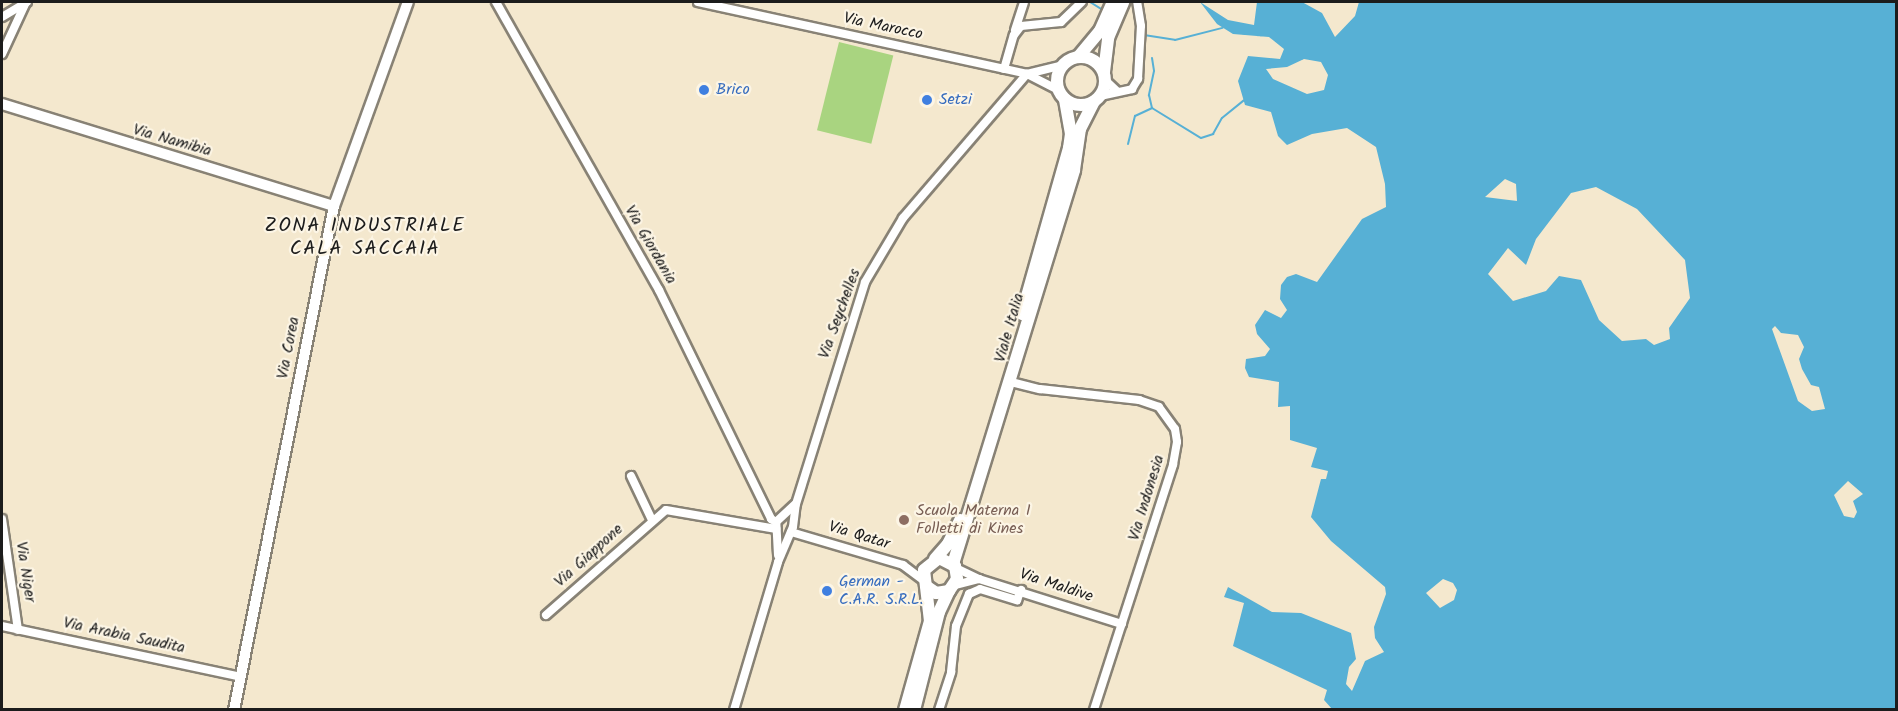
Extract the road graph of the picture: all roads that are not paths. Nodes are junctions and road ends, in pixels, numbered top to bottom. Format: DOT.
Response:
graph roads {
  1 [pos="27,2"];
  2 [pos="408,2"];
  3 [pos="496,2"];
  4 [pos="698,2"];
  5 [pos="1024,2"];
  6 [pos="1082,2"];
  7 [pos="1113,2"];
  8 [pos="1123,2"];
  9 [pos="1137,2"];
  10 [pos="722,4"];
  11 [pos="5,15"];
  12 [pos="1014,34"];
  13 [pos="13,37"];
  14 [pos="2,54"];
  15 [pos="1079,56"];
  16 [pos="1062,65"];
  17 [pos="1004,69"];
  18 [pos="1027,75"];
  19 [pos="1105,76"];
  20 [pos="1117,91"];
  21 [pos="1062,95"];
  22 [pos="1097,98"];
  23 [pos="2,104"];
  24 [pos="334,206"];
  25 [pos="1011,382"];
  26 [pos="631,476"];
  27 [pos="796,504"];
  28 [pos="767,510"];
  29 [pos="2,519"];
  30 [pos="652,519"];
  31 [pos="779,523"];
  32 [pos="757,525"];
  33 [pos="791,529"];
  34 [pos="778,562"];
  35 [pos="931,562"];
  36 [pos="903,565"];
  37 [pos="954,566"];
  38 [pos="979,579"];
  39 [pos="925,584"];
  40 [pos="952,588"];
  41 [pos="1021,590"];
  42 [pos="546,615"];
  43 [pos="1122,624"];
  44 [pos="2,626"];
  45 [pos="18,630"];
  46 [pos="241,677"];
  47 [pos="234,710"];
  48 [pos="734,710"];
  49 [pos="905,710"];
  50 [pos="914,710"];
  51 [pos="939,710"];
  52 [pos="1094,710"];
  1 -- 11 [label="street"];
  1 -- 13 [label="street"];
  2 -- 24 [label="street, Via Corea"];
  3 -- 28 [label="street, Via Giordania"];
  4 -- 10 [label="street, Via Marocco"];
  5 -- 12 [label="street"];
  6 -- 12 [label="street"];
  7 -- 15 [label="main road"];
  8 -- 19 [label="main road"];
  9 -- 20 [label="street"];
  10 -- 17 [label="street, Via Marocco"];
  11 -- 13 [label="street"];
  12 -- 17 [label="street"];
  13 -- 14 [label="street"];
  15 -- 16 [label="main road"];
  15 -- 19 [label="main road"];
  16 -- 18 [label="street"];
  16 -- 21 [label="main road"];
  17 -- 18 [label="street, Via Marocco"];
  18 -- 21 [label="street, Via Marocco"];
  18 -- 27 [label="street, Via Seychelles"];
  19 -- 20 [label="street"];
  19 -- 22 [label="main road"];
  20 -- 22 [label="street"];
  21 -- 22 [label="main road"];
  21 -- 35 [label="main road, Viale Italia"];
  22 -- 25 [label="main road, Viale Italia"];
  23 -- 24 [label="street, Via Namibia"];
  24 -- 46 [label="street, Via Corea"];
  25 -- 37 [label="main road, Viale Italia"];
  25 -- 43 [label="street, Via Indonesia"];
  26 -- 30 [label="street"];
  27 -- 31 [label="street, Via Seychelles"];
  27 -- 33 [label="street, Via Seychelles"];
  28 -- 31 [label="street, Via Giordania"];
  28 -- 32 [label="street"];
  29 -- 45 [label="street, Via Niger"];
  30 -- 32 [label="street, Via Giappone"];
  30 -- 42 [label="street, Via Giappone"];
  31 -- 32 [label="street, Via Giappone"];
  31 -- 33 [label="street, Via Qatar"];
  31 -- 33 [label="street, Via Giordania"];
  31 -- 34 [label="street, Via Seychelles"];
  33 -- 34 [label="street, Via Seychelles"];
  33 -- 36 [label="street, Via Qatar"];
  34 -- 48 [label="street, Via Seychelles"];
  35 -- 36 [label="street"];
  35 -- 37 [label="main road"];
  35 -- 39 [label="main road"];
  36 -- 39 [label="street"];
  37 -- 38 [label="street, Via Maldive"];
  37 -- 40 [label="main road, Viale Italia"];
  38 -- 40 [label="street, Via Maldive"];
  38 -- 41 [label="street, Via Maldive"];
  39 -- 40 [label="main road"];
  39 -- 49 [label="main road"];
  40 -- 50 [label="main road"];
  41 -- 43 [label="street, Via Maldive"];
  41 -- 51 [label="street"];
  43 -- 52 [label="street, Via Indonesia"];
  44 -- 45 [label="street, Via Arabia Saudita"];
  45 -- 46 [label="street, Via Arabia Saudita"];
  46 -- 47 [label="street, Via Corea"];
}
